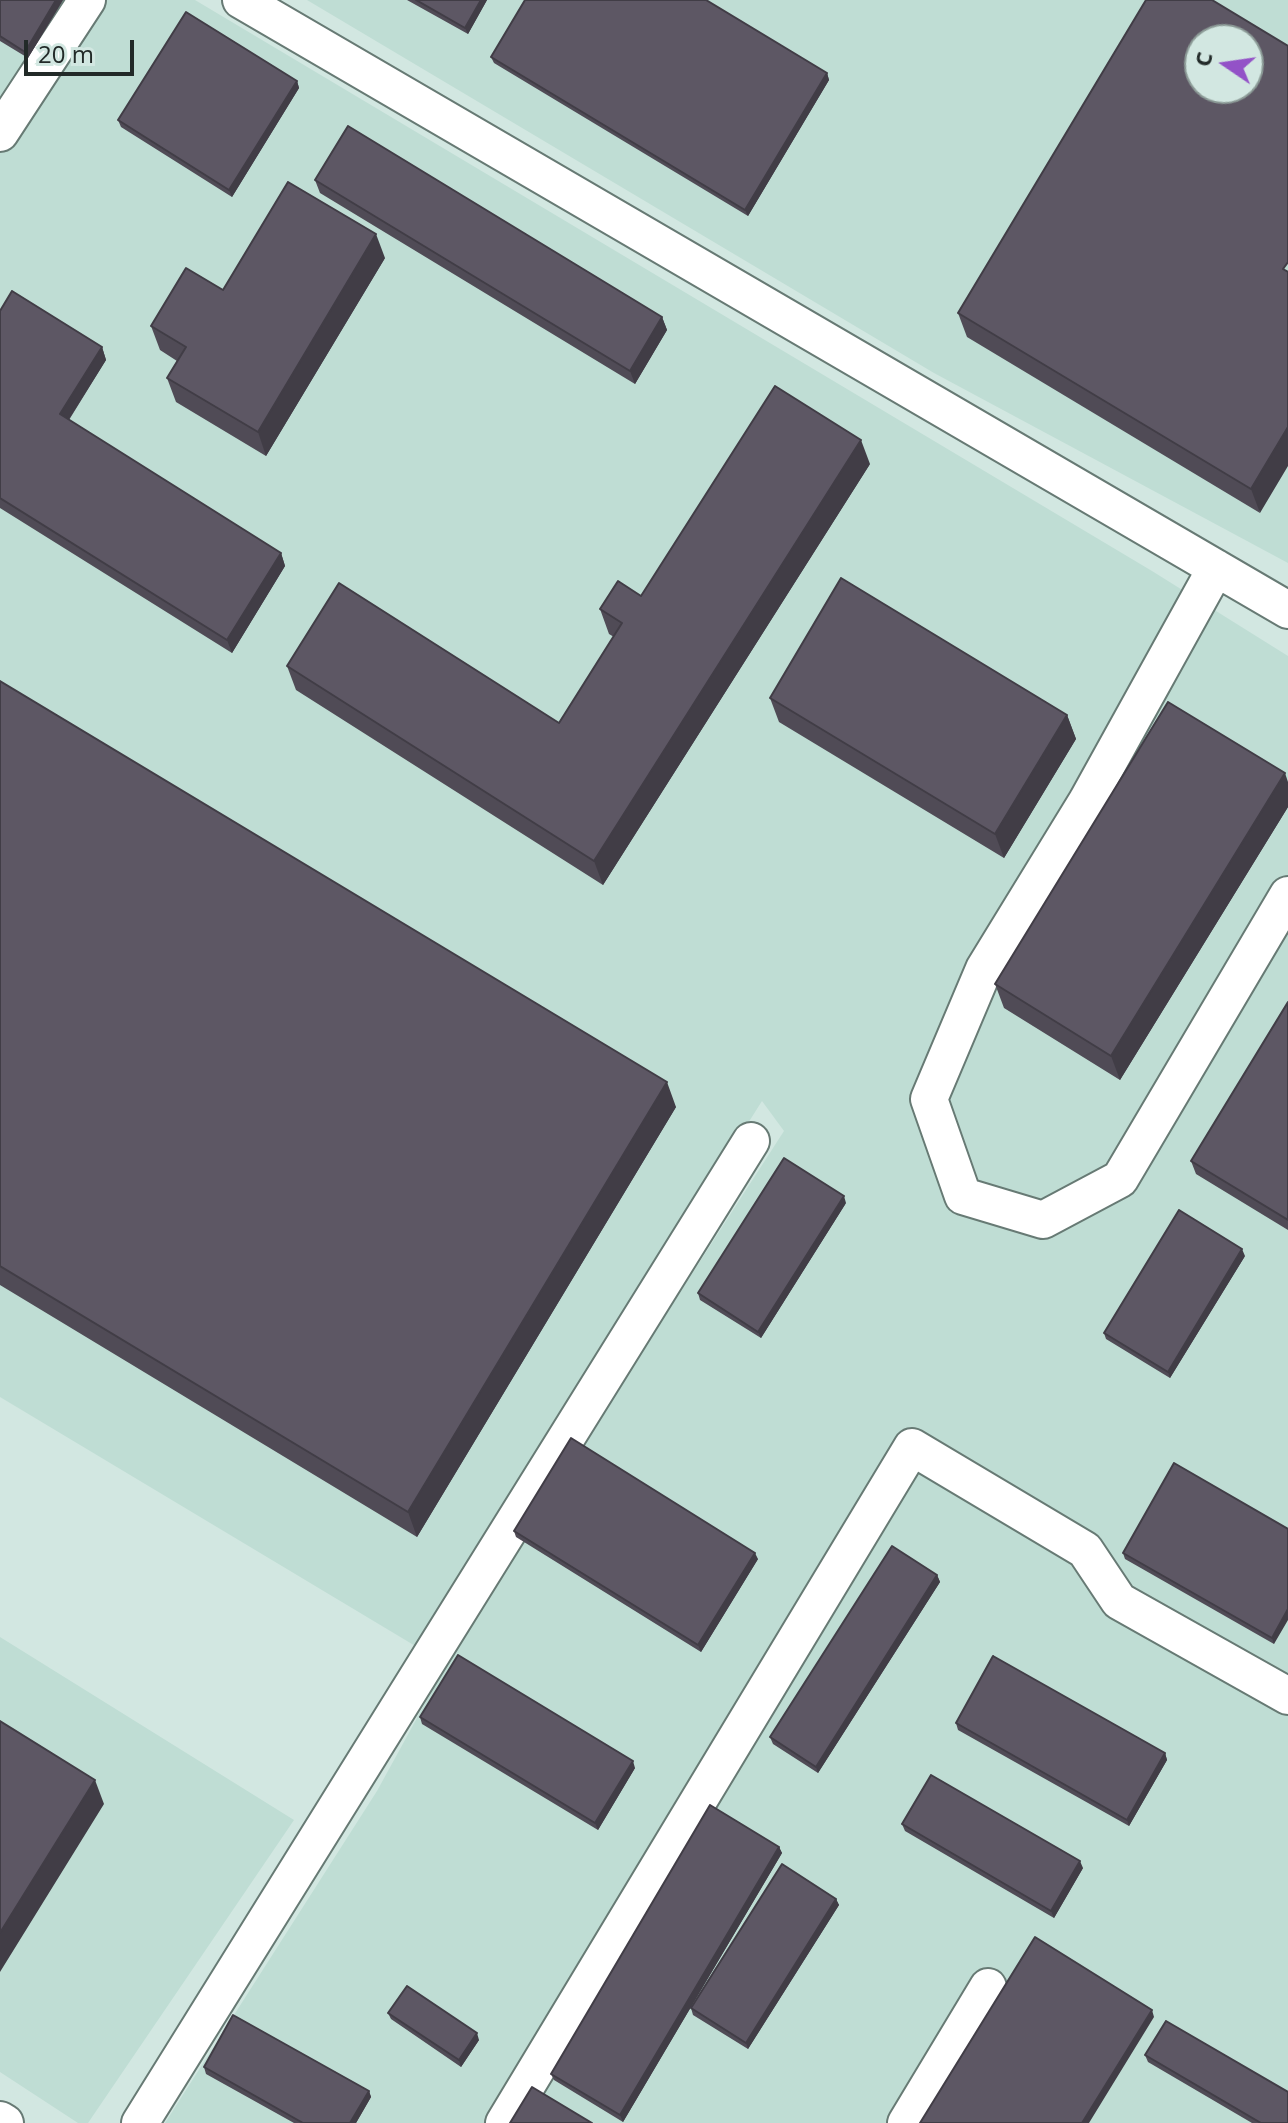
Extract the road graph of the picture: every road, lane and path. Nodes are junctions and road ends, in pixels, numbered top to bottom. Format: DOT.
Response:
graph roads {
  1 [pos="87,0"];
  2 [pos="241,0"];
  3 [pos="0,133"];
  4 [pos="1216,568"];
  5 [pos="1288,610"];
  6 [pos="1288,895"];
  7 [pos="751,1141"];
  8 [pos="1288,1696"];
  9 [pos="988,1987"];
  10 [pos="140,2123"];
  11 [pos="504,2123"];
  12 [pos="906,2123"];
  1 -- 3 [label="lane"];
  2 -- 4 [label="lane"];
  4 -- 5 [label="lane"];
  4 -- 6 [label="lane"];
  7 -- 10 [label="lane"];
  8 -- 11 [label="lane"];
  9 -- 12 [label="lane"];
}
